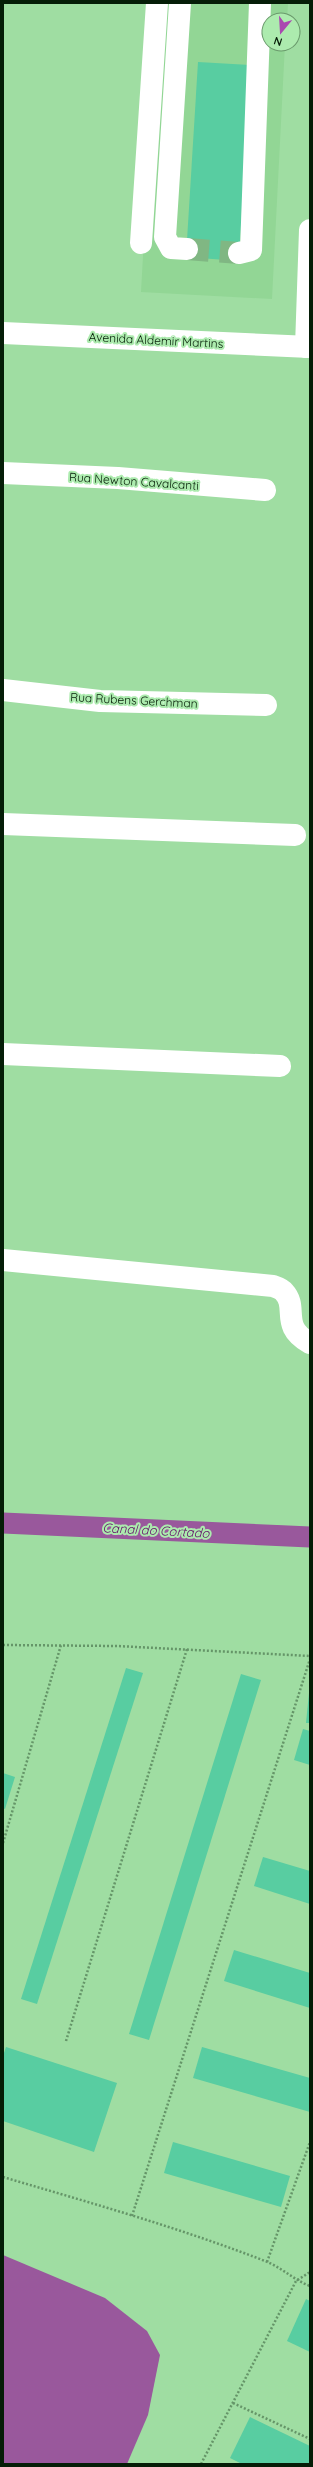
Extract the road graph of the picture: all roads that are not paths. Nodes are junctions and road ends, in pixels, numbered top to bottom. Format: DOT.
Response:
graph roads {
  1 [pos="157,3"];
  2 [pos="180,3"];
  3 [pos="260,3"];
  4 [pos="310,230"];
  5 [pos="141,243"];
  6 [pos="187,249"];
  7 [pos="239,253"];
  8 [pos="3,333"];
  9 [pos="308,347"];
  10 [pos="3,474"];
  11 [pos="265,490"];
  12 [pos="3,690"];
  13 [pos="266,705"];
  14 [pos="3,824"];
  15 [pos="295,835"];
  16 [pos="3,1054"];
  17 [pos="280,1066"];
  18 [pos="3,1260"];
  19 [pos="310,1343"];
  1 -- 5 [label="street"];
  2 -- 6 [label="street"];
  3 -- 7 [label="street"];
  4 -- 9 [label="street"];
  8 -- 9 [label="street, Avenida Aldemir Martins"];
  10 -- 11 [label="street, Rua Newton Cavalcanti"];
  12 -- 13 [label="street, Rua Rubens Gerchman"];
  14 -- 15 [label="street"];
  16 -- 17 [label="street"];
  18 -- 19 [label="street"];
}
